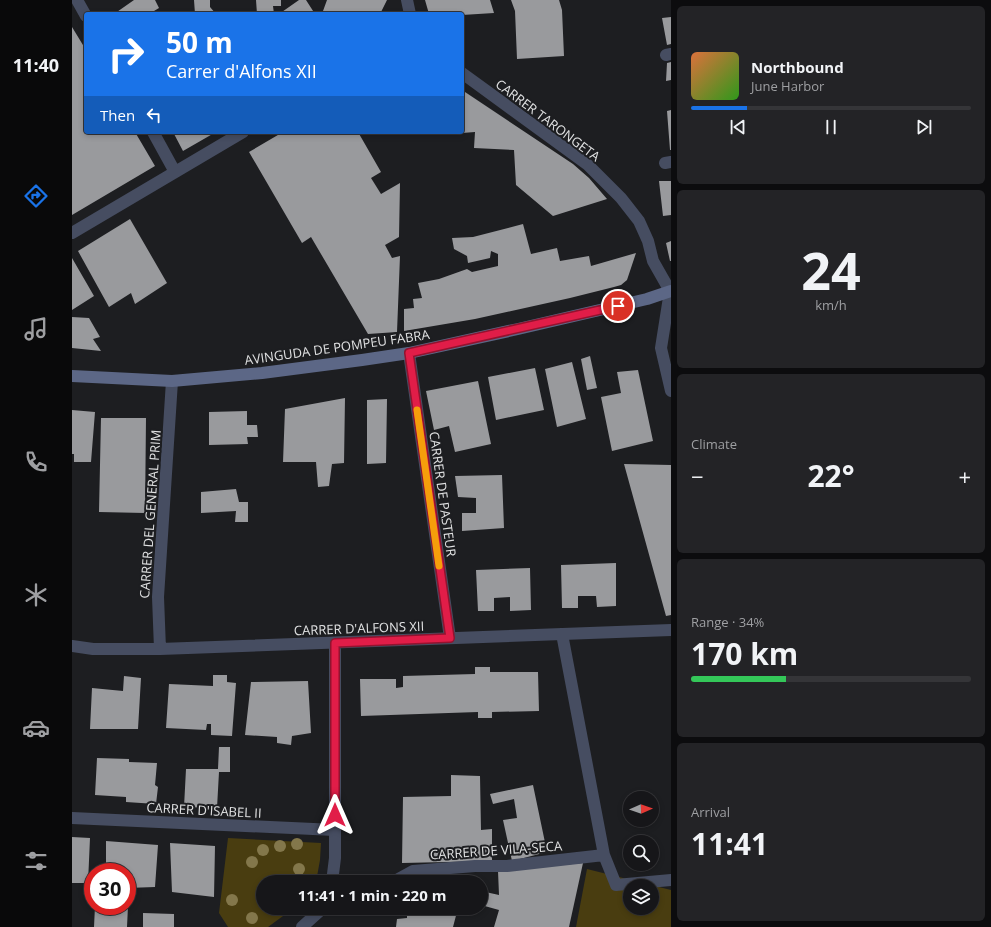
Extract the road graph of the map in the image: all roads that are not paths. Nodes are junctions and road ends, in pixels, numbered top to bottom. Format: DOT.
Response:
graph roads {
  1 [pos="77,0"];
  2 [pos="407,0"];
  3 [pos="84,12"];
  4 [pos="410,12"];
  5 [pos="464,75"];
  6 [pos="154,134"];
  7 [pos="240,134"];
  8 [pos="175,172"];
  9 [pos="72,233"];
  10 [pos="670,291"];
  11 [pos="409,353"];
  12 [pos="72,376"];
  13 [pos="172,381"];
  14 [pos="671,391"];
  15 [pos="671,630"];
  16 [pos="562,634"];
  17 [pos="450,638"];
  18 [pos="335,643"];
  19 [pos="72,646"];
  20 [pos="160,649"];
  21 [pos="72,818"];
  22 [pos="335,830"];
  23 [pos="604,855"];
  24 [pos="333,875"];
  25 [pos="405,875"];
  26 [pos="671,880"];
  27 [pos="315,915"];
  28 [pos="302,927"];
  1 -- 3 [label="street"];
  2 -- 4 [label="street"];
  5 -- 10 [label="street, CARRER TARONGETA"];
  6 -- 8 [label="street"];
  7 -- 8 [label="street"];
  8 -- 9 [label="street"];
  10 -- 11 [label="street, AVINGUDA DE POMPEU FABRA"];
  10 -- 14 [label="street"];
  11 -- 13 [label="street, AVINGUDA DE POMPEU FABRA"];
  11 -- 17 [label="street, CARRER DE PASTEUR"];
  12 -- 13 [label="street, AVINGUDA DE POMPEU FABRA"];
  13 -- 20 [label="street, CARRER DEL GENERAL PRIM"];
  15 -- 16 [label="street, CARRER D'ALFONS XII"];
  16 -- 17 [label="street, CARRER D'ALFONS XII"];
  16 -- 23 [label="street"];
  17 -- 18 [label="street, CARRER D'ALFONS XII"];
  18 -- 20 [label="street, CARRER D'ALFONS XII"];
  18 -- 22 [label="street"];
  19 -- 20 [label="street, CARRER D'ALFONS XII"];
  21 -- 22 [label="street, CARRER D'ISABEL II"];
  22 -- 24 [label="street"];
  23 -- 25 [label="street, CARRER DE VILA-SECA"];
  23 -- 26 [label="street"];
  27 -- 28 [label="street"];
}
